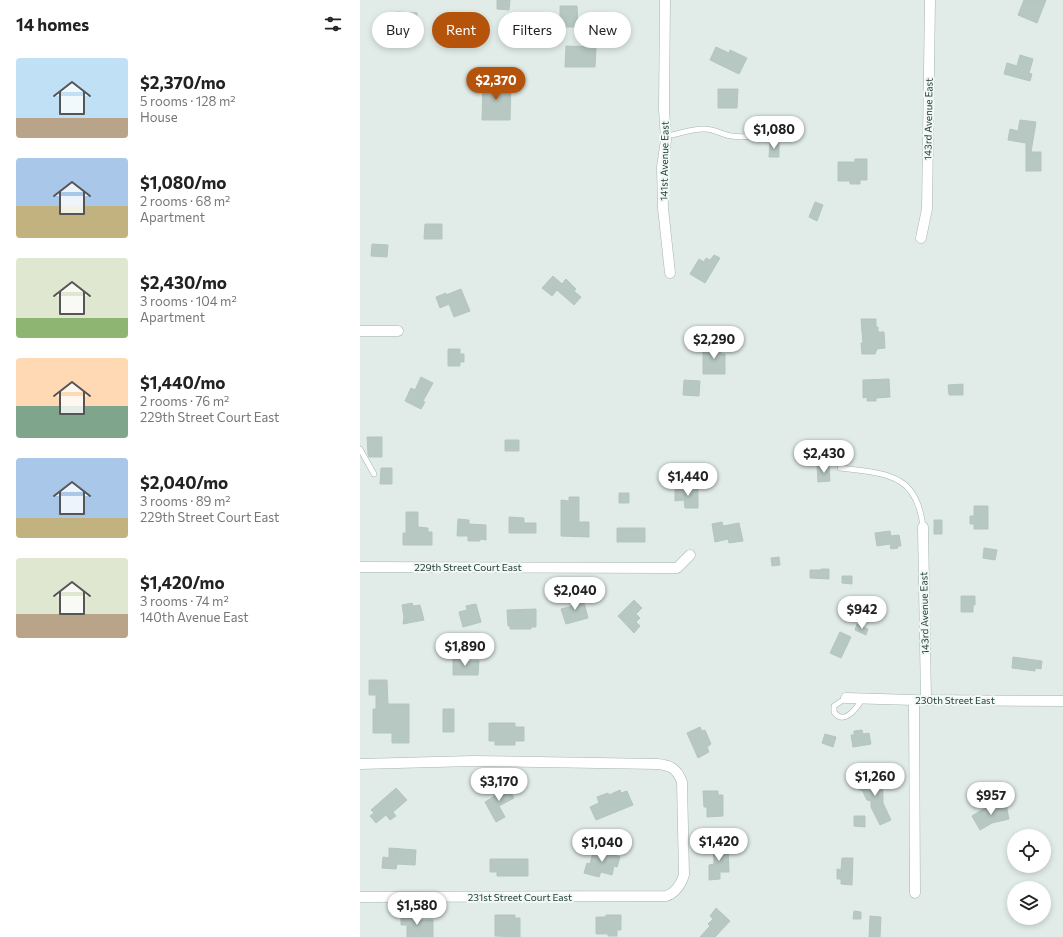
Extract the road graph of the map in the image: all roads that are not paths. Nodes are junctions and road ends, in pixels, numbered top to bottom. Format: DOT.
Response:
graph roads {
  1 [pos="665,0"];
  2 [pos="930,0"];
  3 [pos="784,129"];
  4 [pos="665,136"];
  5 [pos="920,238"];
  6 [pos="670,273"];
  7 [pos="360,331"];
  8 [pos="398,331"];
  9 [pos="360,449"];
  10 [pos="840,468"];
  11 [pos="374,474"];
  12 [pos="923,527"];
  13 [pos="690,555"];
  14 [pos="360,567"];
  15 [pos="846,698"];
  16 [pos="862,699"];
  17 [pos="914,700"];
  18 [pos="926,700"];
  19 [pos="1063,701"];
  20 [pos="360,764"];
  21 [pos="915,893"];
  22 [pos="360,897"];
  1 -- 4 [label="street, 141st Avenue East"];
  2 -- 5 [label="street, 143rd Avenue East"];
  3 -- 4 [label="lane"];
  4 -- 6 [label="street, 141st Avenue East"];
  7 -- 8 [label="street"];
  9 -- 11 [label="lane"];
  10 -- 12 [label="lane"];
  12 -- 18 [label="street, 143rd Avenue East"];
  13 -- 14 [label="street, 229th Street Court East"];
  15 -- 16 [label="street, 230th Street East"];
  15 -- 16 [label="lane"];
  16 -- 17 [label="street, 230th Street East"];
  17 -- 18 [label="street, 230th Street East"];
  17 -- 21 [label="street"];
  18 -- 19 [label="street, 230th Street East"];
  20 -- 22 [label="street, 231st Street Court East"];
}
